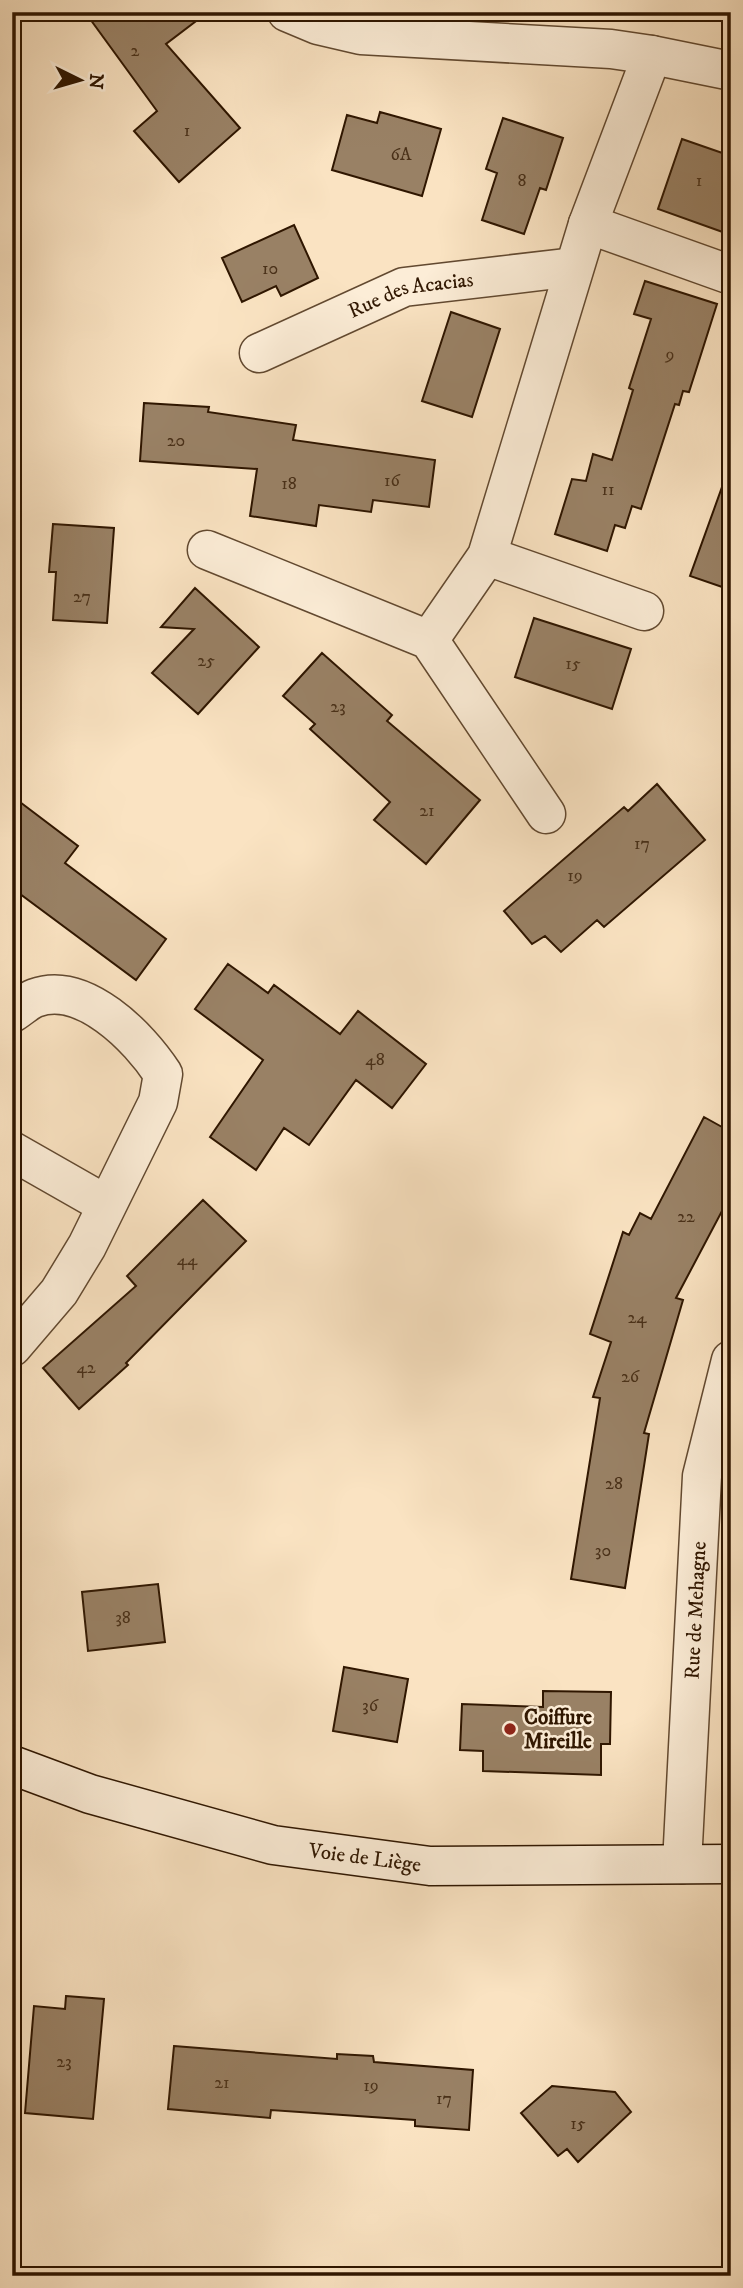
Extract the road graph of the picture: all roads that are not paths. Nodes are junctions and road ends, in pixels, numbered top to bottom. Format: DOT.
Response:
graph roads {
  1 [pos="287,12"];
  2 [pos="652,55"];
  3 [pos="731,71"];
  4 [pos="587,224"];
  5 [pos="574,267"];
  6 [pos="731,275"];
  7 [pos="259,354"];
  8 [pos="207,550"];
  9 [pos="487,556"];
  10 [pos="643,611"];
  11 [pos="429,639"];
  12 [pos="546,814"];
  13 [pos="12,1013"];
  14 [pos="12,1152"];
  15 [pos="105,1204"];
  16 [pos="12,1347"];
  17 [pos="731,1360"];
  18 [pos="12,1765"];
  19 [pos="682,1864"];
  20 [pos="731,1864"];
  1 -- 2 [label="street"];
  2 -- 3 [label="street"];
  2 -- 4 [label="street"];
  4 -- 5 [label="street"];
  4 -- 6 [label="street"];
  5 -- 7 [label="street, Rue des Acacias"];
  5 -- 9 [label="street"];
  8 -- 11 [label="street"];
  9 -- 10 [label="street"];
  9 -- 11 [label="street"];
  11 -- 12 [label="street"];
  13 -- 15 [label="street"];
  14 -- 15 [label="street"];
  15 -- 16 [label="street"];
  17 -- 19 [label="street, Rue de Mehagne"];
  18 -- 19 [label="street, Voie de Liège"];
  19 -- 20 [label="street, Voie de Liège"];
}
